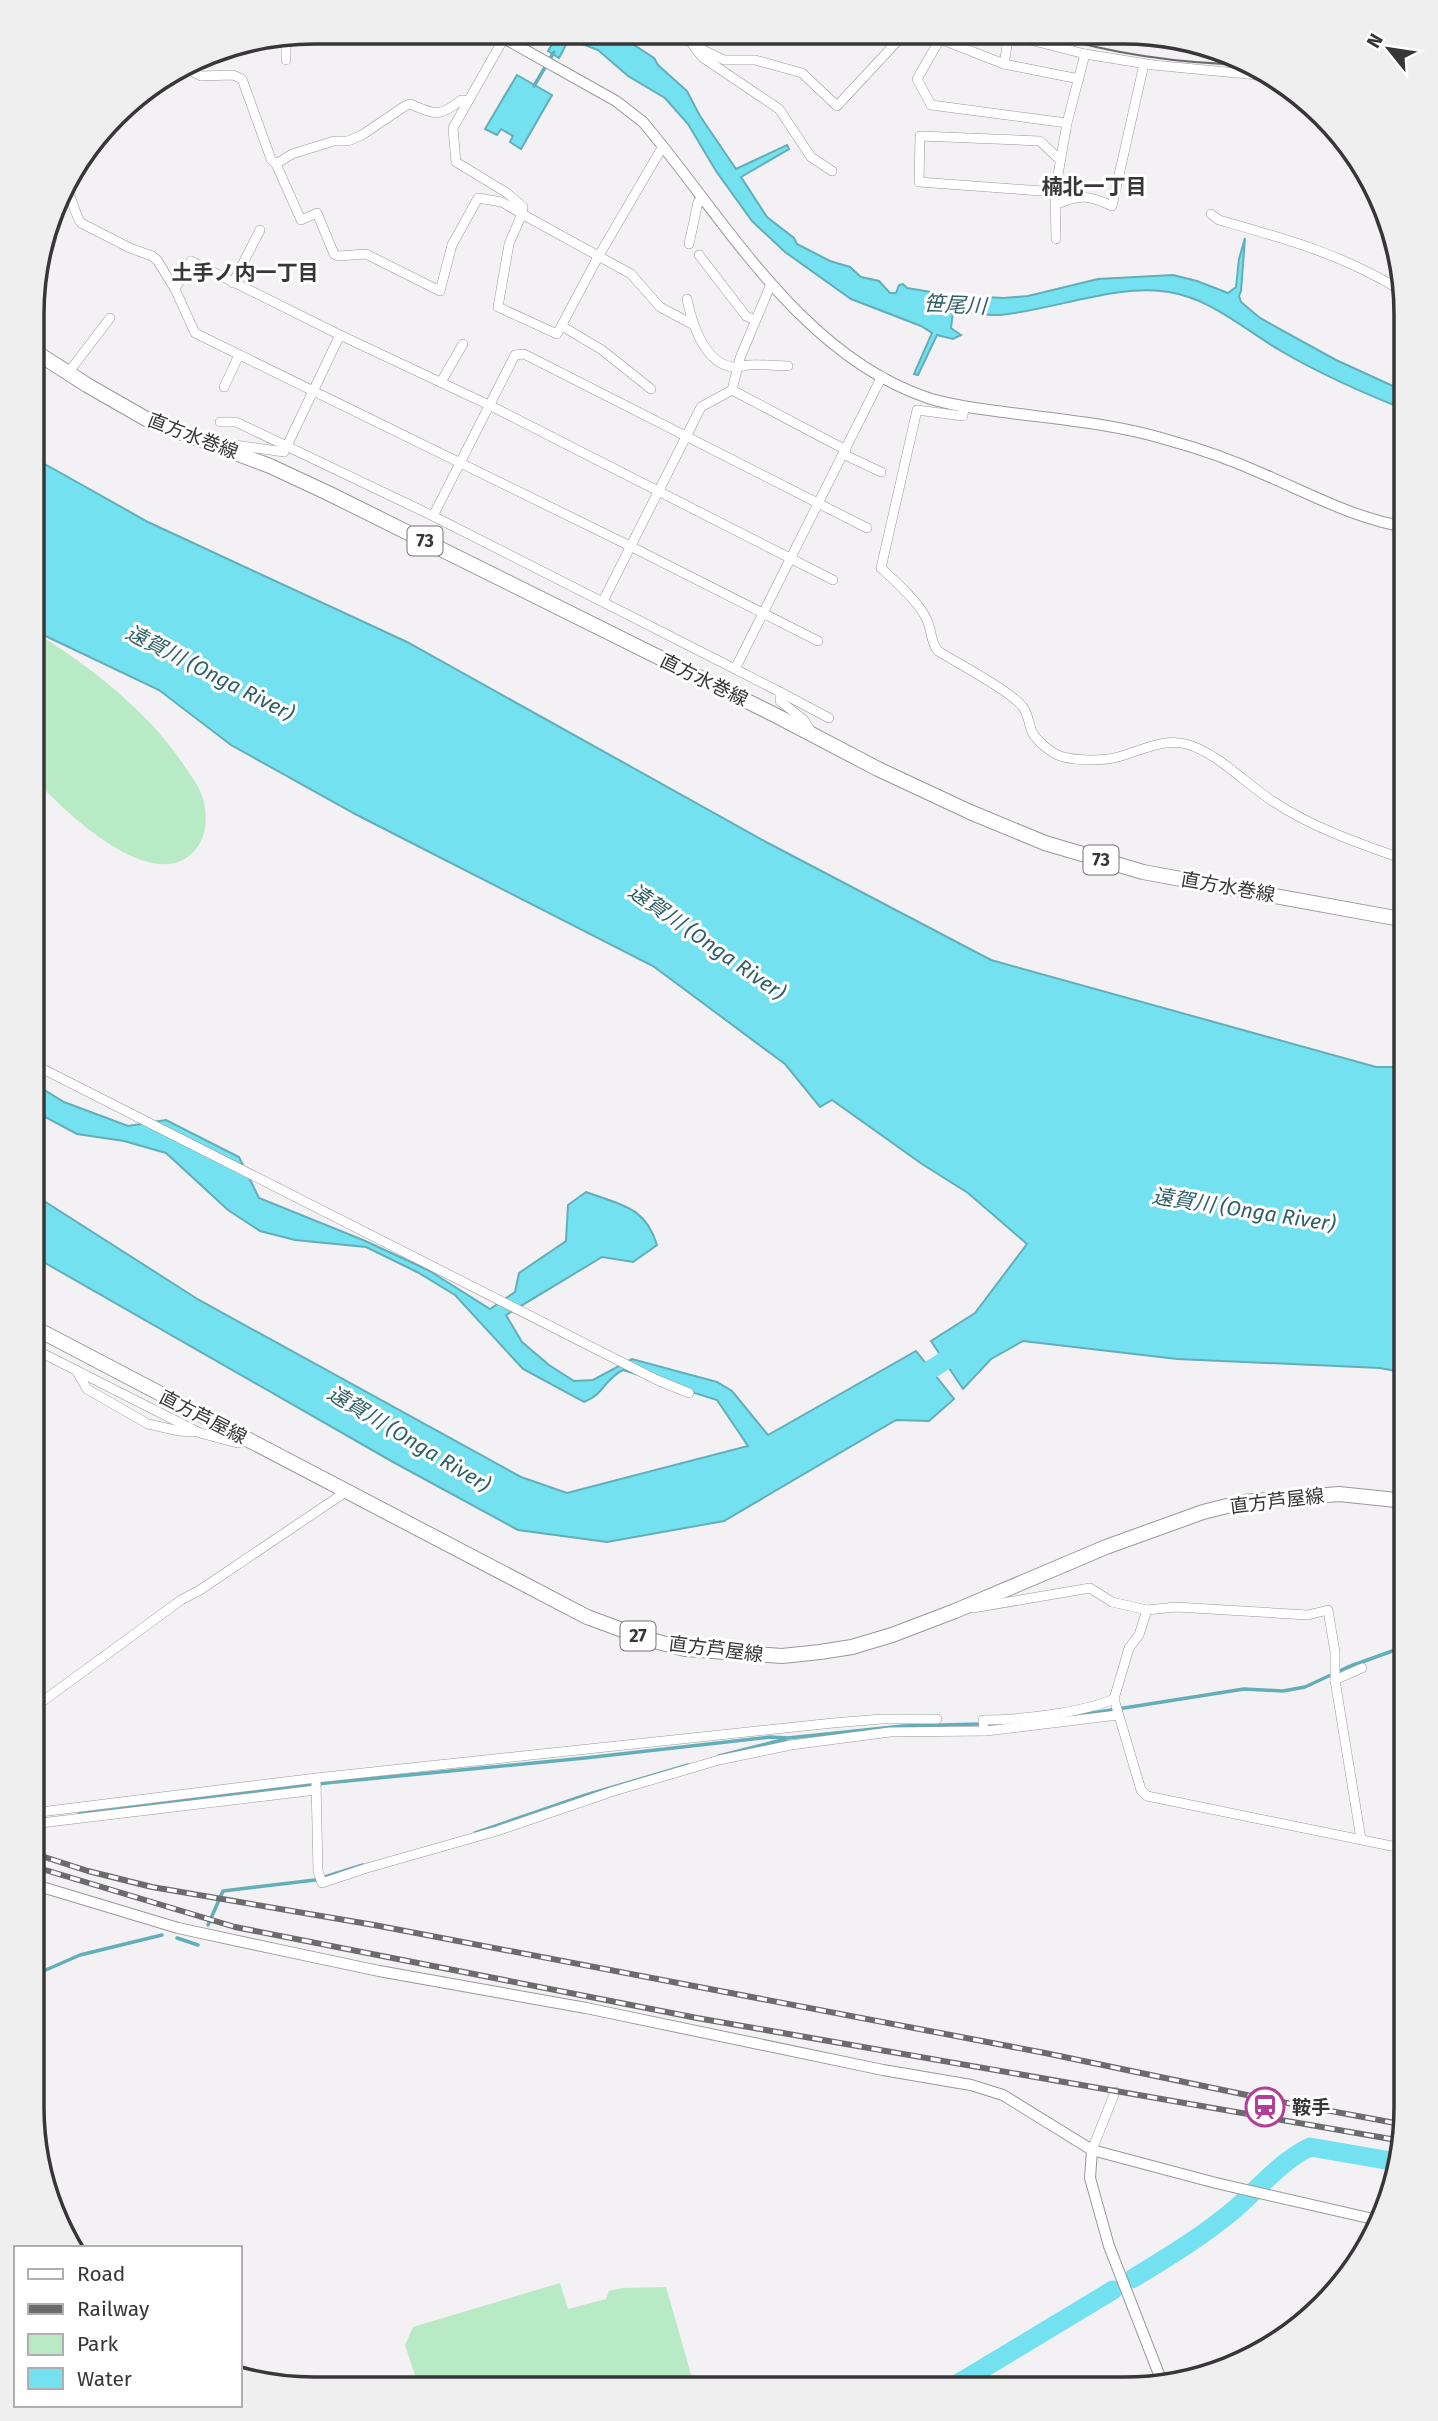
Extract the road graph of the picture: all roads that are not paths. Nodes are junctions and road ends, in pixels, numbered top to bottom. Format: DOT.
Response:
graph roads {
  1 [pos="505,44"];
  2 [pos="522,44"];
  3 [pos="690,44"];
  4 [pos="692,44"];
  5 [pos="895,44"];
  6 [pos="937,44"];
  7 [pos="953,44"];
  8 [pos="1007,44"];
  9 [pos="1046,44"];
  10 [pos="286,45"];
  11 [pos="1085,54"];
  12 [pos="286,60"];
  13 [pos="1004,64"];
  14 [pos="1144,64"];
  15 [pos="194,72"];
  16 [pos="1248,74"];
  17 [pos="1079,79"];
  18 [pos="468,101"];
  19 [pos="1067,122"];
  20 [pos="663,146"];
  21 [pos="1060,160"];
  22 [pos="276,164"];
  23 [pos="832,171"];
  24 [pos="1055,192"];
  25 [pos="71,196"];
  26 [pos="703,198"];
  27 [pos="1055,205"];
  28 [pos="522,214"];
  29 [pos="1211,214"];
  30 [pos="260,230"];
  31 [pos="1056,239"];
  32 [pos="689,244"];
  33 [pos="699,255"];
  34 [pos="598,257"];
  35 [pos="233,283"];
  36 [pos="771,284"];
  37 [pos="1393,287"];
  38 [pos="175,289"];
  39 [pos="687,299"];
  40 [pos="110,318"];
  41 [pos="755,320"];
  42 [pos="692,324"];
  43 [pos="562,326"];
  44 [pos="340,335"];
  45 [pos="463,344"];
  46 [pos="239,355"];
  47 [pos="44,357"];
  48 [pos="788,366"];
  49 [pos="737,368"];
  50 [pos="68,373"];
  51 [pos="882,376"];
  52 [pos="442,382"];
  53 [pos="224,387"];
  54 [pos="651,388"];
  55 [pos="314,390"];
  56 [pos="732,390"];
  57 [pos="491,406"];
  58 [pos="964,406"];
  59 [pos="220,422"];
  60 [pos="685,437"];
  61 [pos="199,440"];
  62 [pos="286,446"];
  63 [pos="844,452"];
  64 [pos="460,462"];
  65 [pos="881,472"];
  66 [pos="659,492"];
  67 [pos="818,503"];
  68 [pos="433,516"];
  69 [pos="1394,525"];
  70 [pos="867,528"];
  71 [pos="630,546"];
  72 [pos="790,559"];
  73 [pos="832,580"];
  74 [pos="603,601"];
  75 [pos="763,614"];
  76 [pos="818,641"];
  77 [pos="735,668"];
  78 [pos="780,692"];
  79 [pos="829,718"];
  80 [pos="815,737"];
  81 [pos="1394,855"];
  82 [pos="1394,918"];
  83 [pos="44,1071"];
  84 [pos="44,1333"];
  85 [pos="44,1354"];
  86 [pos="76,1370"];
  87 [pos="689,1393"];
  88 [pos="198,1432"];
  89 [pos="249,1441"];
  90 [pos="347,1491"];
  91 [pos="1394,1500"];
  92 [pos="1147,1610"];
  93 [pos="955,1611"];
  94 [pos="1362,1668"];
  95 [pos="1335,1676"];
  96 [pos="44,1700"];
  97 [pos="1114,1701"];
  98 [pos="1118,1714"];
  99 [pos="937,1719"];
  100 [pos="984,1727"];
  101 [pos="44,1812"];
  102 [pos="44,1822"];
  103 [pos="1361,1839"];
  104 [pos="1394,1846"];
  105 [pos="44,1888"];
  106 [pos="1115,2092"];
  107 [pos="1092,2150"];
  108 [pos="1370,2218"];
  109 [pos="1160,2375"];
  1 -- 18 [label="street"];
  2 -- 20 [label="street"];
  3 -- 23 [label="street"];
  4 -- 5 [label="street"];
  6 -- 19 [label="street"];
  7 -- 13 [label="street"];
  8 -- 13 [label="street"];
  9 -- 11 [label="street"];
  10 -- 12 [label="street"];
  11 -- 14 [label="street"];
  11 -- 17 [label="street"];
  13 -- 17 [label="street"];
  14 -- 16 [label="street"];
  14 -- 27 [label="street"];
  15 -- 22 [label="street"];
  17 -- 19 [label="street"];
  18 -- 22 [label="street"];
  18 -- 28 [label="street"];
  19 -- 21 [label="street"];
  20 -- 26 [label="street"];
  20 -- 34 [label="street"];
  21 -- 24 [label="street"];
  21 -- 24 [label="street"];
  22 -- 28 [label="street"];
  24 -- 27 [label="street"];
  25 -- 38 [label="street"];
  26 -- 32 [label="street"];
  26 -- 36 [label="street"];
  27 -- 31 [label="street"];
  28 -- 34 [label="street"];
  28 -- 43 [label="street"];
  29 -- 37 [label="street"];
  30 -- 35 [label="street"];
  33 -- 41 [label="street"];
  34 -- 42 [label="street"];
  34 -- 43 [label="street"];
  35 -- 38 [label="street"];
  35 -- 44 [label="street"];
  36 -- 41 [label="street"];
  36 -- 51 [label="street"];
  38 -- 46 [label="street"];
  39 -- 42 [label="street"];
  40 -- 50 [label="street"];
  41 -- 49 [label="street"];
  42 -- 49 [label="street"];
  43 -- 54 [label="street"];
  44 -- 52 [label="street"];
  44 -- 55 [label="street"];
  45 -- 52 [label="street"];
  46 -- 53 [label="street"];
  46 -- 55 [label="street"];
  47 -- 50 [label="main road, 直方水巻線 / 73"];
  48 -- 49 [label="street"];
  49 -- 56 [label="street"];
  50 -- 61 [label="main road, 直方水巻線 / 73"];
  51 -- 58 [label="street"];
  51 -- 63 [label="street"];
  52 -- 57 [label="street"];
  55 -- 62 [label="street"];
  55 -- 64 [label="street"];
  56 -- 60 [label="street"];
  56 -- 63 [label="street"];
  57 -- 60 [label="street"];
  57 -- 64 [label="street"];
  57 -- 66 [label="street"];
  58 -- 69 [label="street"];
  58 -- 81 [label="street"];
  59 -- 62 [label="street"];
  60 -- 66 [label="street"];
  60 -- 67 [label="street"];
  61 -- 62 [label="street"];
  61 -- 80 [label="main road, 直方水巻線 / 73"];
  62 -- 68 [label="street"];
  63 -- 65 [label="street"];
  63 -- 67 [label="street"];
  64 -- 68 [label="street"];
  64 -- 71 [label="street"];
  66 -- 71 [label="street"];
  66 -- 72 [label="street"];
  67 -- 70 [label="street"];
  67 -- 72 [label="street"];
  68 -- 74 [label="street"];
  71 -- 74 [label="street"];
  71 -- 75 [label="street"];
  72 -- 73 [label="street"];
  72 -- 75 [label="street"];
  74 -- 77 [label="street"];
  75 -- 76 [label="street"];
  75 -- 77 [label="street"];
  77 -- 78 [label="street"];
  78 -- 79 [label="street"];
  78 -- 80 [label="street"];
  80 -- 82 [label="main road, 直方水巻線 / 73"];
  83 -- 87 [label="street"];
  84 -- 89 [label="main road, 直方芦屋線 / 27"];
  85 -- 86 [label="street"];
  86 -- 88 [label="street"];
  86 -- 88 [label="street"];
  88 -- 89 [label="street"];
  89 -- 90 [label="main road, 直方芦屋線 / 27"];
  90 -- 93 [label="main road, 直方芦屋線 / 27"];
  90 -- 96 [label="street"];
  91 -- 93 [label="main road, 直方芦屋線 / 27"];
  92 -- 93 [label="street"];
  92 -- 95 [label="street"];
  92 -- 97 [label="street"];
  94 -- 95 [label="street"];
  95 -- 103 [label="street"];
  97 -- 98 [label="street"];
  97 -- 100 [label="street"];
  98 -- 100 [label="street"];
  98 -- 103 [label="street"];
  99 -- 101 [label="street"];
  100 -- 102 [label="street"];
  103 -- 104 [label="street"];
  105 -- 107 [label="street"];
  106 -- 107 [label="street"];
  107 -- 108 [label="street"];
  107 -- 109 [label="street"];
}
